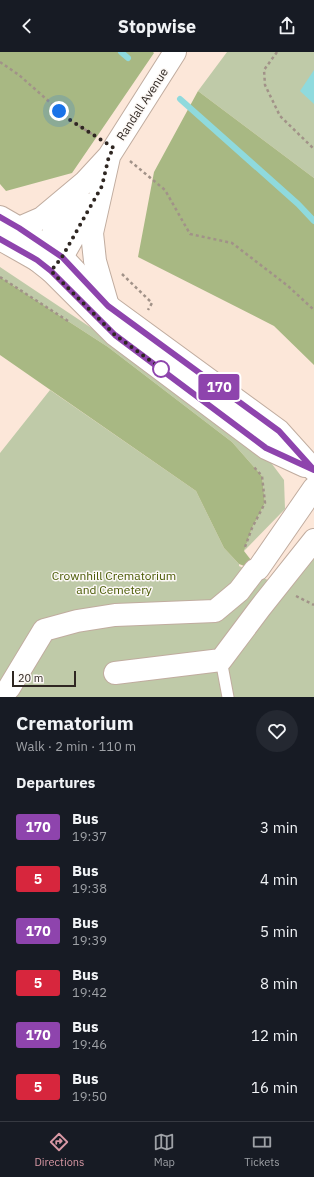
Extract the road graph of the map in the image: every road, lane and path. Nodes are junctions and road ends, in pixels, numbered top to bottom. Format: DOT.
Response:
graph roads {
  1 [pos="175,52"];
  2 [pos="277,52"];
  3 [pos="0,62"];
  4 [pos="314,149"];
  5 [pos="119,157"];
  6 [pos="94,184"];
  7 [pos="0,217"];
  8 [pos="19,228"];
  9 [pos="0,239"];
  10 [pos="49,259"];
  11 [pos="119,271"];
  12 [pos="0,277"];
  13 [pos="108,306"];
  14 [pos="314,310"];
  15 [pos="70,322"];
  16 [pos="139,329"];
  17 [pos="252,465"];
  18 [pos="314,470"];
  19 [pos="314,488"];
  20 [pos="314,540"];
  21 [pos="258,568"];
  22 [pos="278,585"];
  23 [pos="314,605"];
  24 [pos="221,660"];
  25 [pos="115,673"];
  26 [pos="0,697"];
  27 [pos="228,697"];
  1 -- 5 [label="street, Randall Avenue"];
  2 -- 4 [label="path"];
  3 -- 5 [label="path"];
  5 -- 6 [label="street, Randall Avenue"];
  5 -- 14 [label="path"];
  6 -- 8 [label="street, Randall Avenue"];
  6 -- 10 [label="street"];
  6 -- 13 [label="street"];
  7 -- 8 [label="street"];
  8 -- 10 [label="street"];
  9 -- 10 [label="street"];
  10 -- 13 [label="street"];
  10 -- 18 [label="street"];
  11 -- 16 [label="path"];
  12 -- 15 [label="path"];
  13 -- 16 [label="street"];
  16 -- 18 [label="street"];
  17 -- 21 [label="path"];
  19 -- 21 [label="street"];
  20 -- 22 [label="street"];
  21 -- 26 [label="street"];
  22 -- 23 [label="path"];
  22 -- 24 [label="street"];
  24 -- 25 [label="street"];
  24 -- 27 [label="lane"];
}
